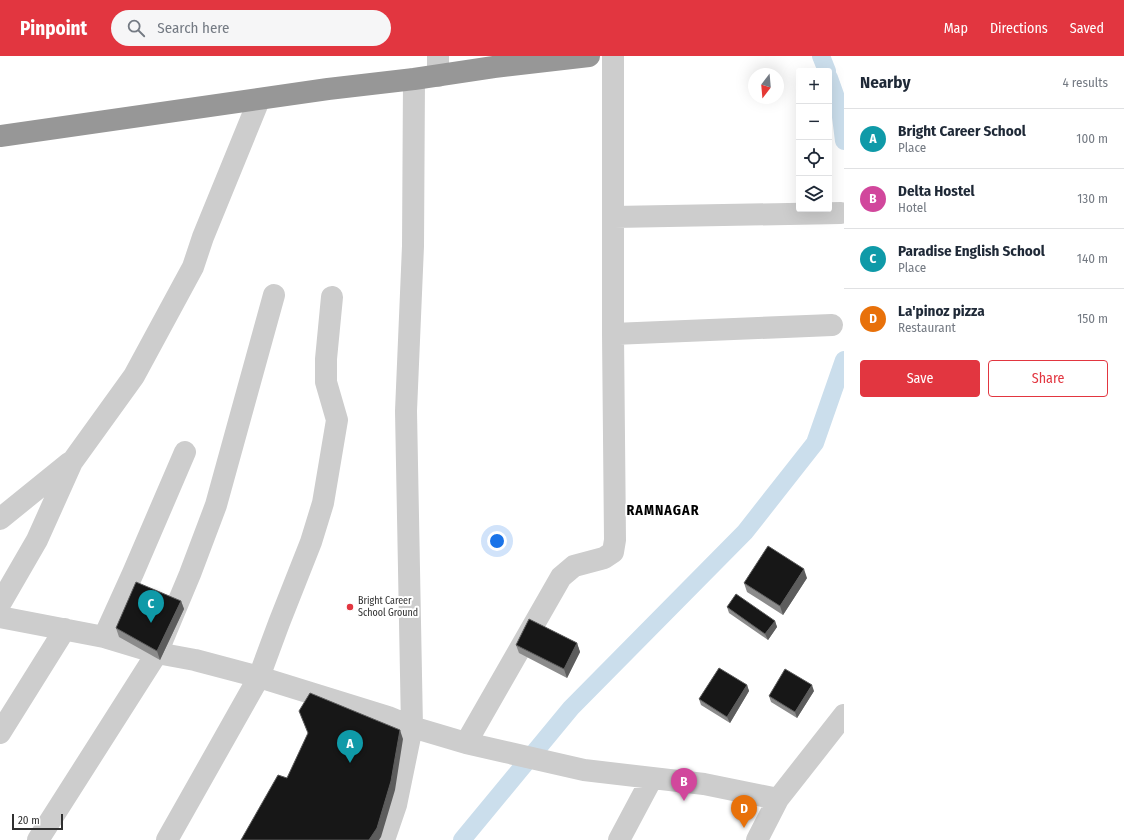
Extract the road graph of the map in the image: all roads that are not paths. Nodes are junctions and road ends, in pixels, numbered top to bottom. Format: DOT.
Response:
graph roads {
  1 [pos="589,56"];
  2 [pos="614,56"];
  3 [pos="438,66"];
  4 [pos="414,79"];
  5 [pos="259,100"];
  6 [pos="0,136"];
  7 [pos="841,213"];
  8 [pos="614,217"];
  9 [pos="274,295"];
  10 [pos="332,297"];
  11 [pos="832,325"];
  12 [pos="613,334"];
  13 [pos="185,452"];
  14 [pos="72,462"];
  15 [pos="0,519"];
  16 [pos="0,604"];
  17 [pos="0,617"];
  18 [pos="64,629"];
  19 [pos="104,637"];
  20 [pos="157,653"];
  21 [pos="259,677"];
  22 [pos="844,715"];
  23 [pos="412,727"];
  24 [pos="0,732"];
  25 [pos="466,743"];
  26 [pos="652,778"];
  27 [pos="778,799"];
  28 [pos="38,840"];
  29 [pos="167,840"];
  30 [pos="384,840"];
  31 [pos="619,840"];
  32 [pos="757,840"];
  1 -- 3 [label="highway"];
  2 -- 8 [label="street"];
  3 -- 4 [label="highway"];
  4 -- 5 [label="highway"];
  4 -- 23 [label="street"];
  5 -- 6 [label="highway"];
  5 -- 14 [label="street"];
  7 -- 8 [label="street"];
  8 -- 12 [label="street"];
  9 -- 20 [label="street"];
  10 -- 21 [label="street"];
  11 -- 12 [label="street"];
  12 -- 25 [label="street"];
  13 -- 19 [label="street"];
  14 -- 15 [label="street"];
  14 -- 16 [label="street"];
  17 -- 18 [label="street"];
  18 -- 19 [label="street"];
  18 -- 24 [label="street"];
  19 -- 20 [label="street"];
  20 -- 21 [label="street"];
  20 -- 28 [label="street"];
  21 -- 23 [label="street"];
  21 -- 29 [label="street"];
  22 -- 27 [label="street"];
  23 -- 25 [label="street"];
  23 -- 30 [label="street"];
  25 -- 26 [label="street"];
  26 -- 27 [label="street"];
  26 -- 31 [label="street"];
  27 -- 32 [label="street"];
}
